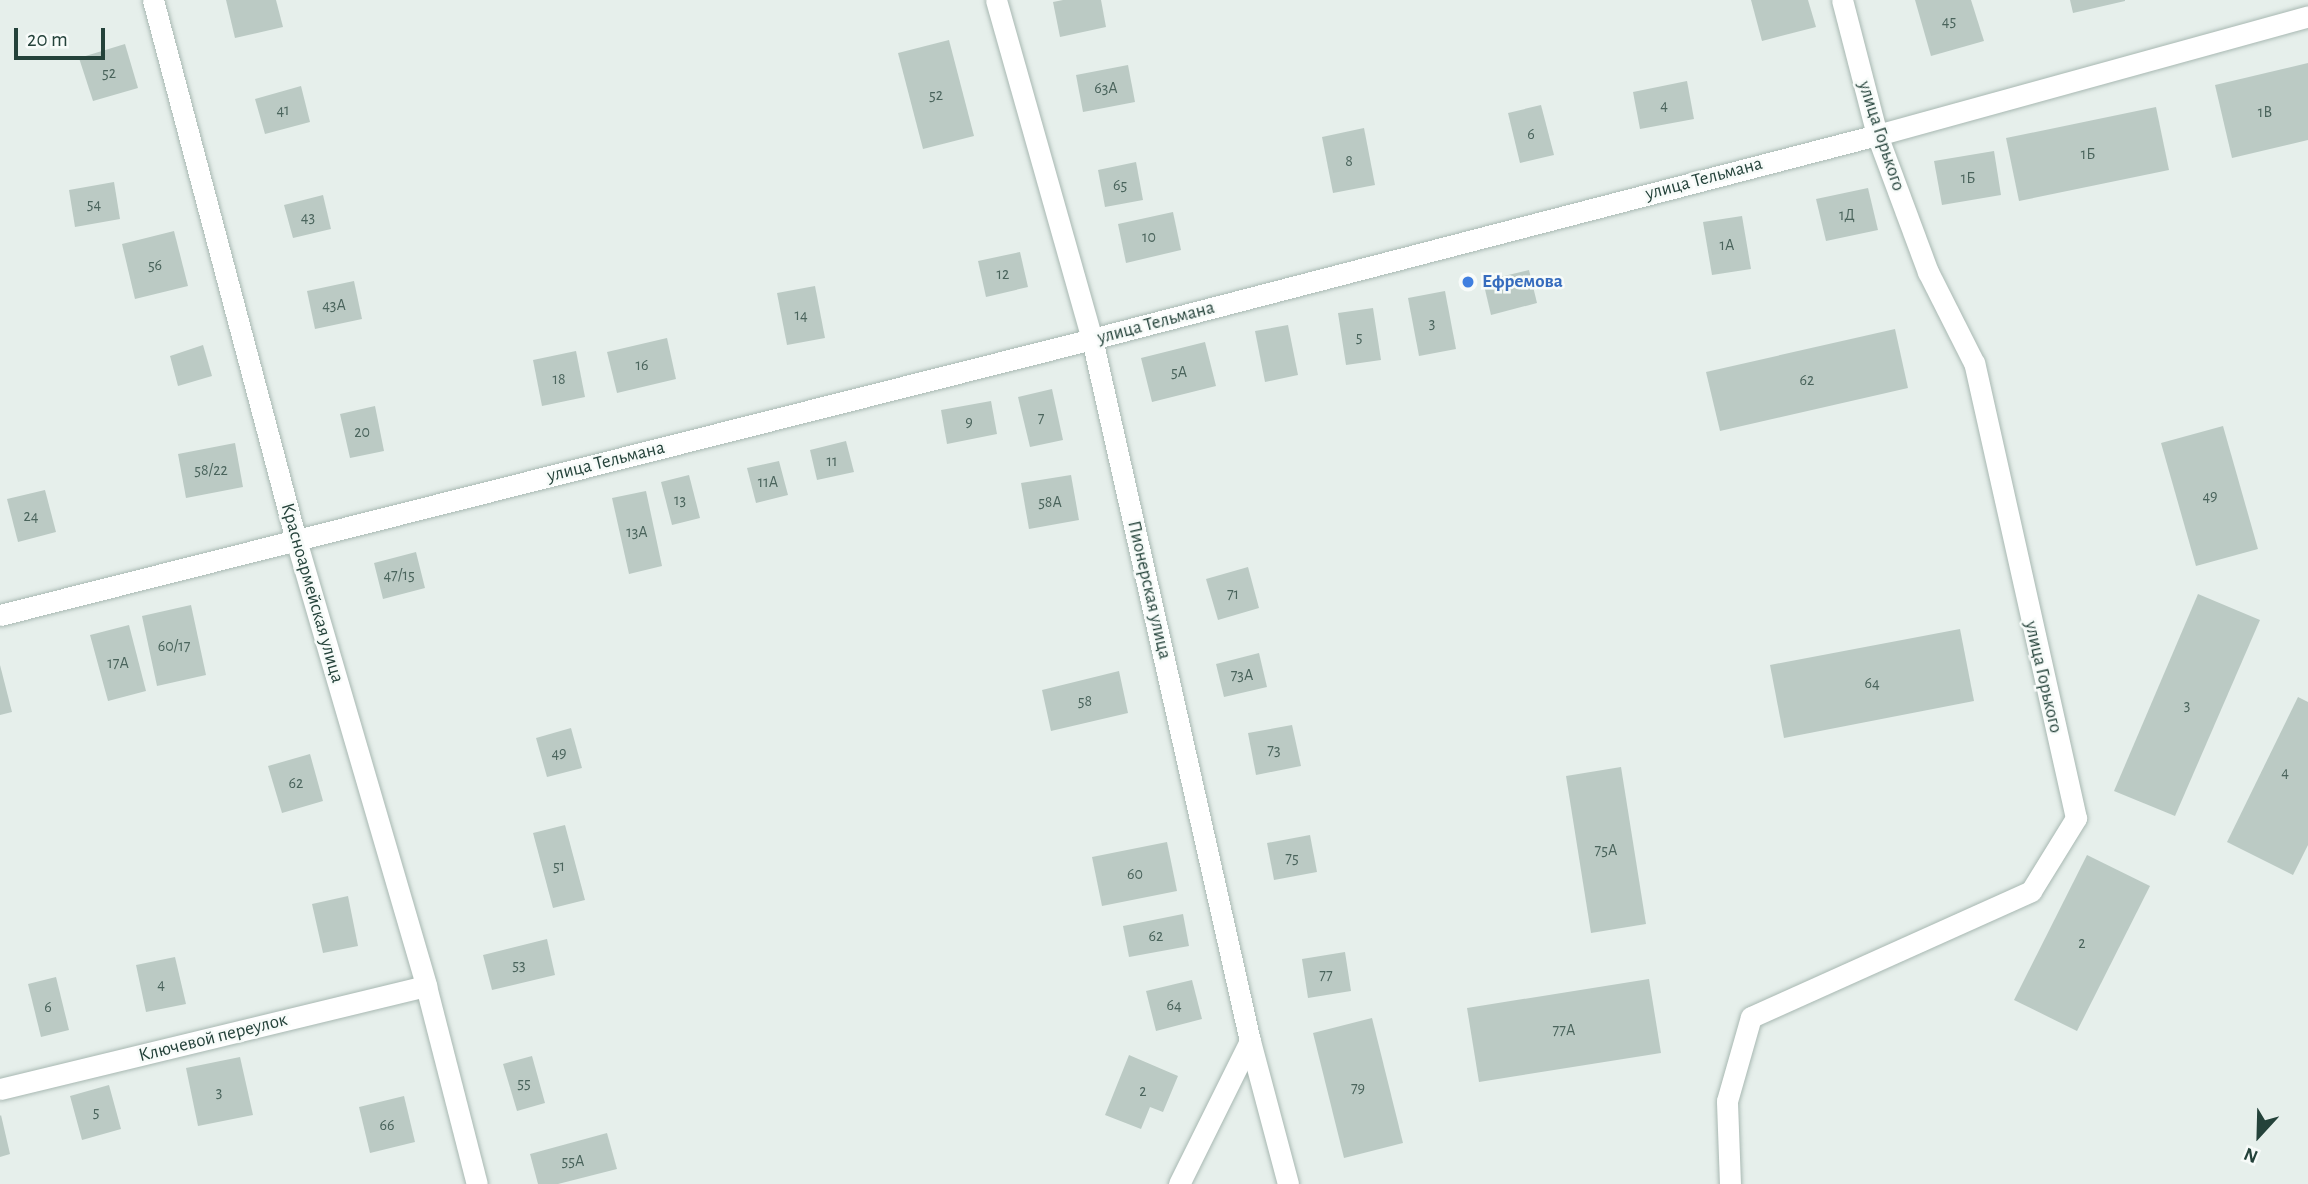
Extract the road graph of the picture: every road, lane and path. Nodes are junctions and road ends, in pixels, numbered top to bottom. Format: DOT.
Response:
graph roads {
  1 [pos="153,0"];
  2 [pos="996,0"];
  3 [pos="1842,0"];
  4 [pos="2308,16"];
  5 [pos="1877,135"];
  6 [pos="1092,339"];
  7 [pos="296,540"];
  8 [pos="0,615"];
  9 [pos="426,986"];
  10 [pos="1250,1041"];
  11 [pos="0,1089"];
  12 [pos="477,1184"];
  13 [pos="1179,1184"];
  14 [pos="1288,1184"];
  15 [pos="1730,1184"];
  1 -- 7 [label="street, Красноармейская улица"];
  2 -- 6 [label="street, Пионерская улица"];
  3 -- 5 [label="street, улица Горького"];
  4 -- 5 [label="street, улица Тельмана"];
  5 -- 6 [label="street, улица Тельмана"];
  5 -- 15 [label="street, улица Горького"];
  6 -- 7 [label="street, улица Тельмана"];
  6 -- 10 [label="street, Пионерская улица"];
  7 -- 8 [label="street, улица Тельмана"];
  7 -- 9 [label="street, Красноармейская улица"];
  9 -- 11 [label="street, Ключевой переулок"];
  9 -- 12 [label="street, Красноармейская улица"];
  10 -- 13 [label="street"];
  10 -- 14 [label="street, Пионерская улица"];
}
